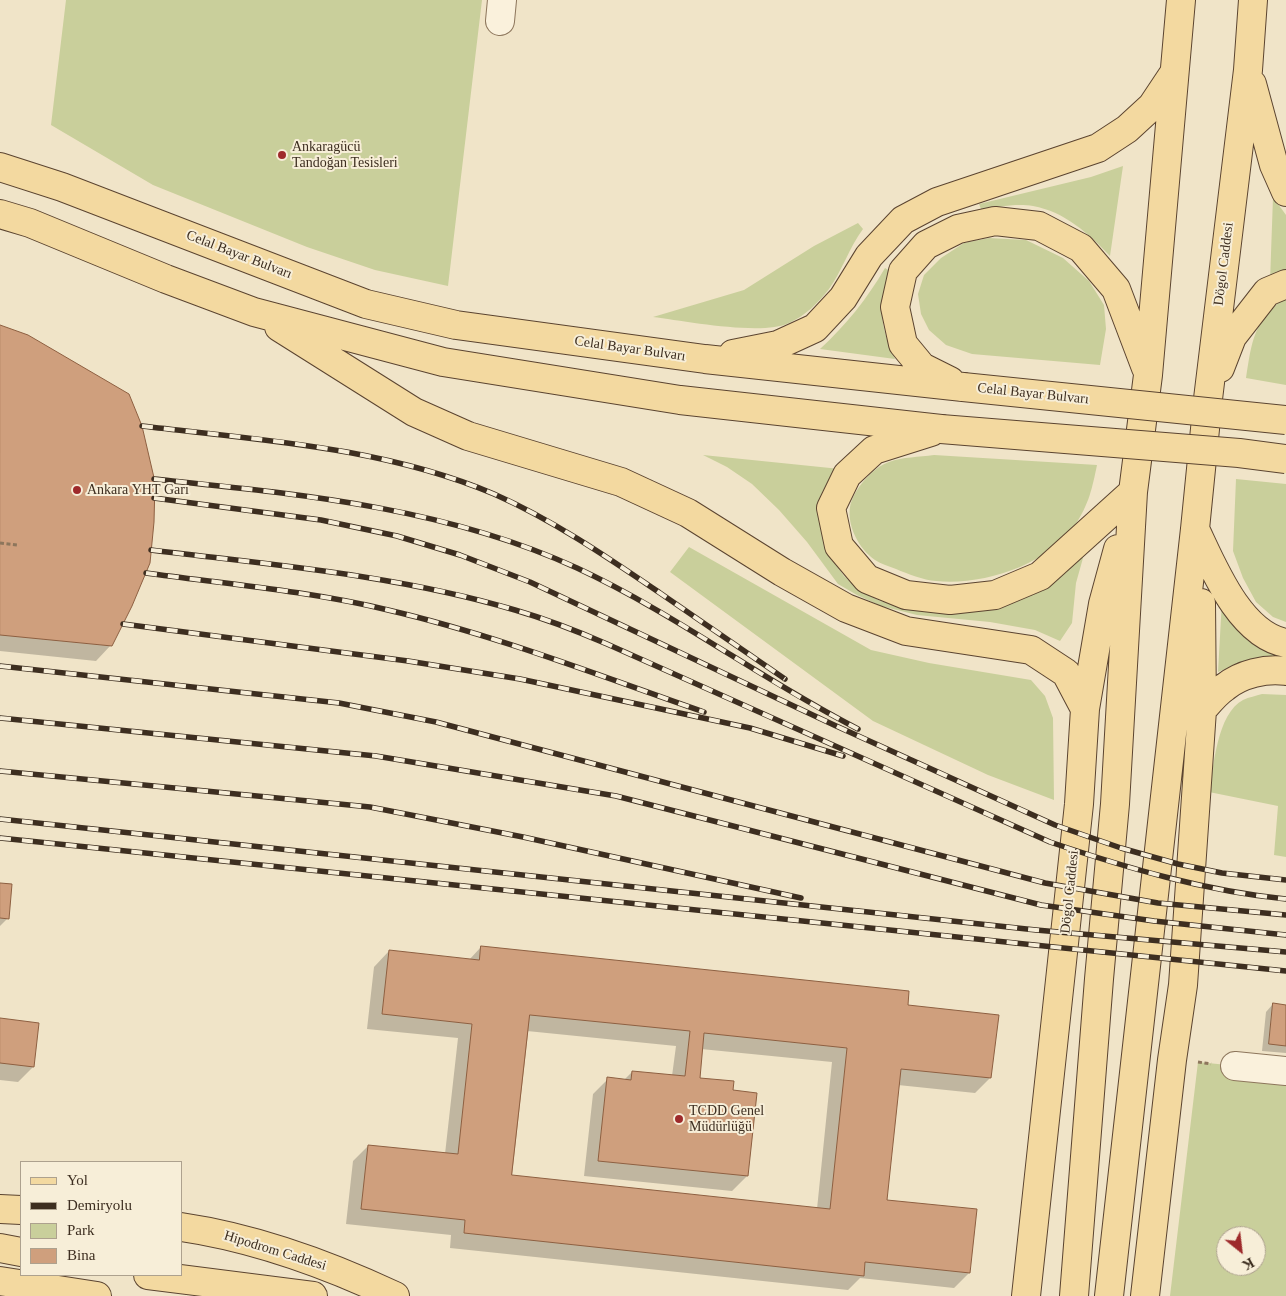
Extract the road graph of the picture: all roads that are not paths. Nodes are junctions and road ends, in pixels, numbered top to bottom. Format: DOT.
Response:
graph roads {
  1 [pos="1181,0"];
  2 [pos="1253,0"];
  3 [pos="1248,70"];
  4 [pos="1173,74"];
  5 [pos="0,167"];
  6 [pos="1286,192"];
  7 [pos="0,214"];
  8 [pos="1286,284"];
  9 [pos="254,312"];
  10 [pos="705,359"];
  11 [pos="1148,375"];
  12 [pos="963,387"];
  13 [pos="1208,399"];
  14 [pos="1286,420"];
  15 [pos="940,429"];
  16 [pos="1286,459"];
  17 [pos="1133,492"];
  18 [pos="1195,529"];
  19 [pos="1286,643"];
  20 [pos="1286,672"];
  21 [pos="1085,709"];
  22 [pos="1202,710"];
  23 [pos="1235,1066"];
  24 [pos="1286,1071"];
  25 [pos="0,1209"];
  26 [pos="20,1210"];
  27 [pos="182,1227"];
  28 [pos="0,1248"];
  29 [pos="20,1252"];
  30 [pos="156,1276"];
  31 [pos="0,1281"];
  32 [pos="97,1296"];
  33 [pos="313,1296"];
  34 [pos="395,1296"];
  35 [pos="1026,1296"];
  36 [pos="1074,1296"];
  37 [pos="1109,1296"];
  38 [pos="1145,1296"];
  1 -- 4 [label="main road, Dögol Caddesi"];
  2 -- 3 [label="main road, Dögol Caddesi"];
  3 -- 6 [label="main road"];
  3 -- 13 [label="main road, Dögol Caddesi"];
  4 -- 10 [label="main road"];
  4 -- 11 [label="main road, Dögol Caddesi"];
  5 -- 10 [label="main road, Celal Bayar Bulvarı"];
  7 -- 9 [label="main road"];
  8 -- 13 [label="main road"];
  9 -- 15 [label="main road"];
  9 -- 21 [label="main road"];
  10 -- 12 [label="main road, Celal Bayar Bulvarı"];
  11 -- 12 [label="main road"];
  11 -- 17 [label="main road, Dögol Caddesi"];
  12 -- 14 [label="main road, Celal Bayar Bulvarı, bridge"];
  13 -- 18 [label="main road, Dögol Caddesi"];
  15 -- 16 [label="main road, bridge"];
  15 -- 17 [label="main road"];
  17 -- 21 [label="main road, Dögol Caddesi"];
  17 -- 36 [label="main road, Dögol Caddesi"];
  18 -- 19 [label="main road"];
  18 -- 22 [label="main road, Dögol Caddesi"];
  18 -- 37 [label="main road, Dögol Caddesi"];
  20 -- 22 [label="main road"];
  21 -- 35 [label="main road, Dögol Caddesi"];
  22 -- 38 [label="main road, Dögol Caddesi"];
  23 -- 24 [label="street"];
  25 -- 26 [label="main road"];
  27 -- 34 [label="main road, Hipodrom Caddesi"];
  28 -- 29 [label="main road"];
  30 -- 33 [label="main road"];
  31 -- 32 [label="main road"];
}
